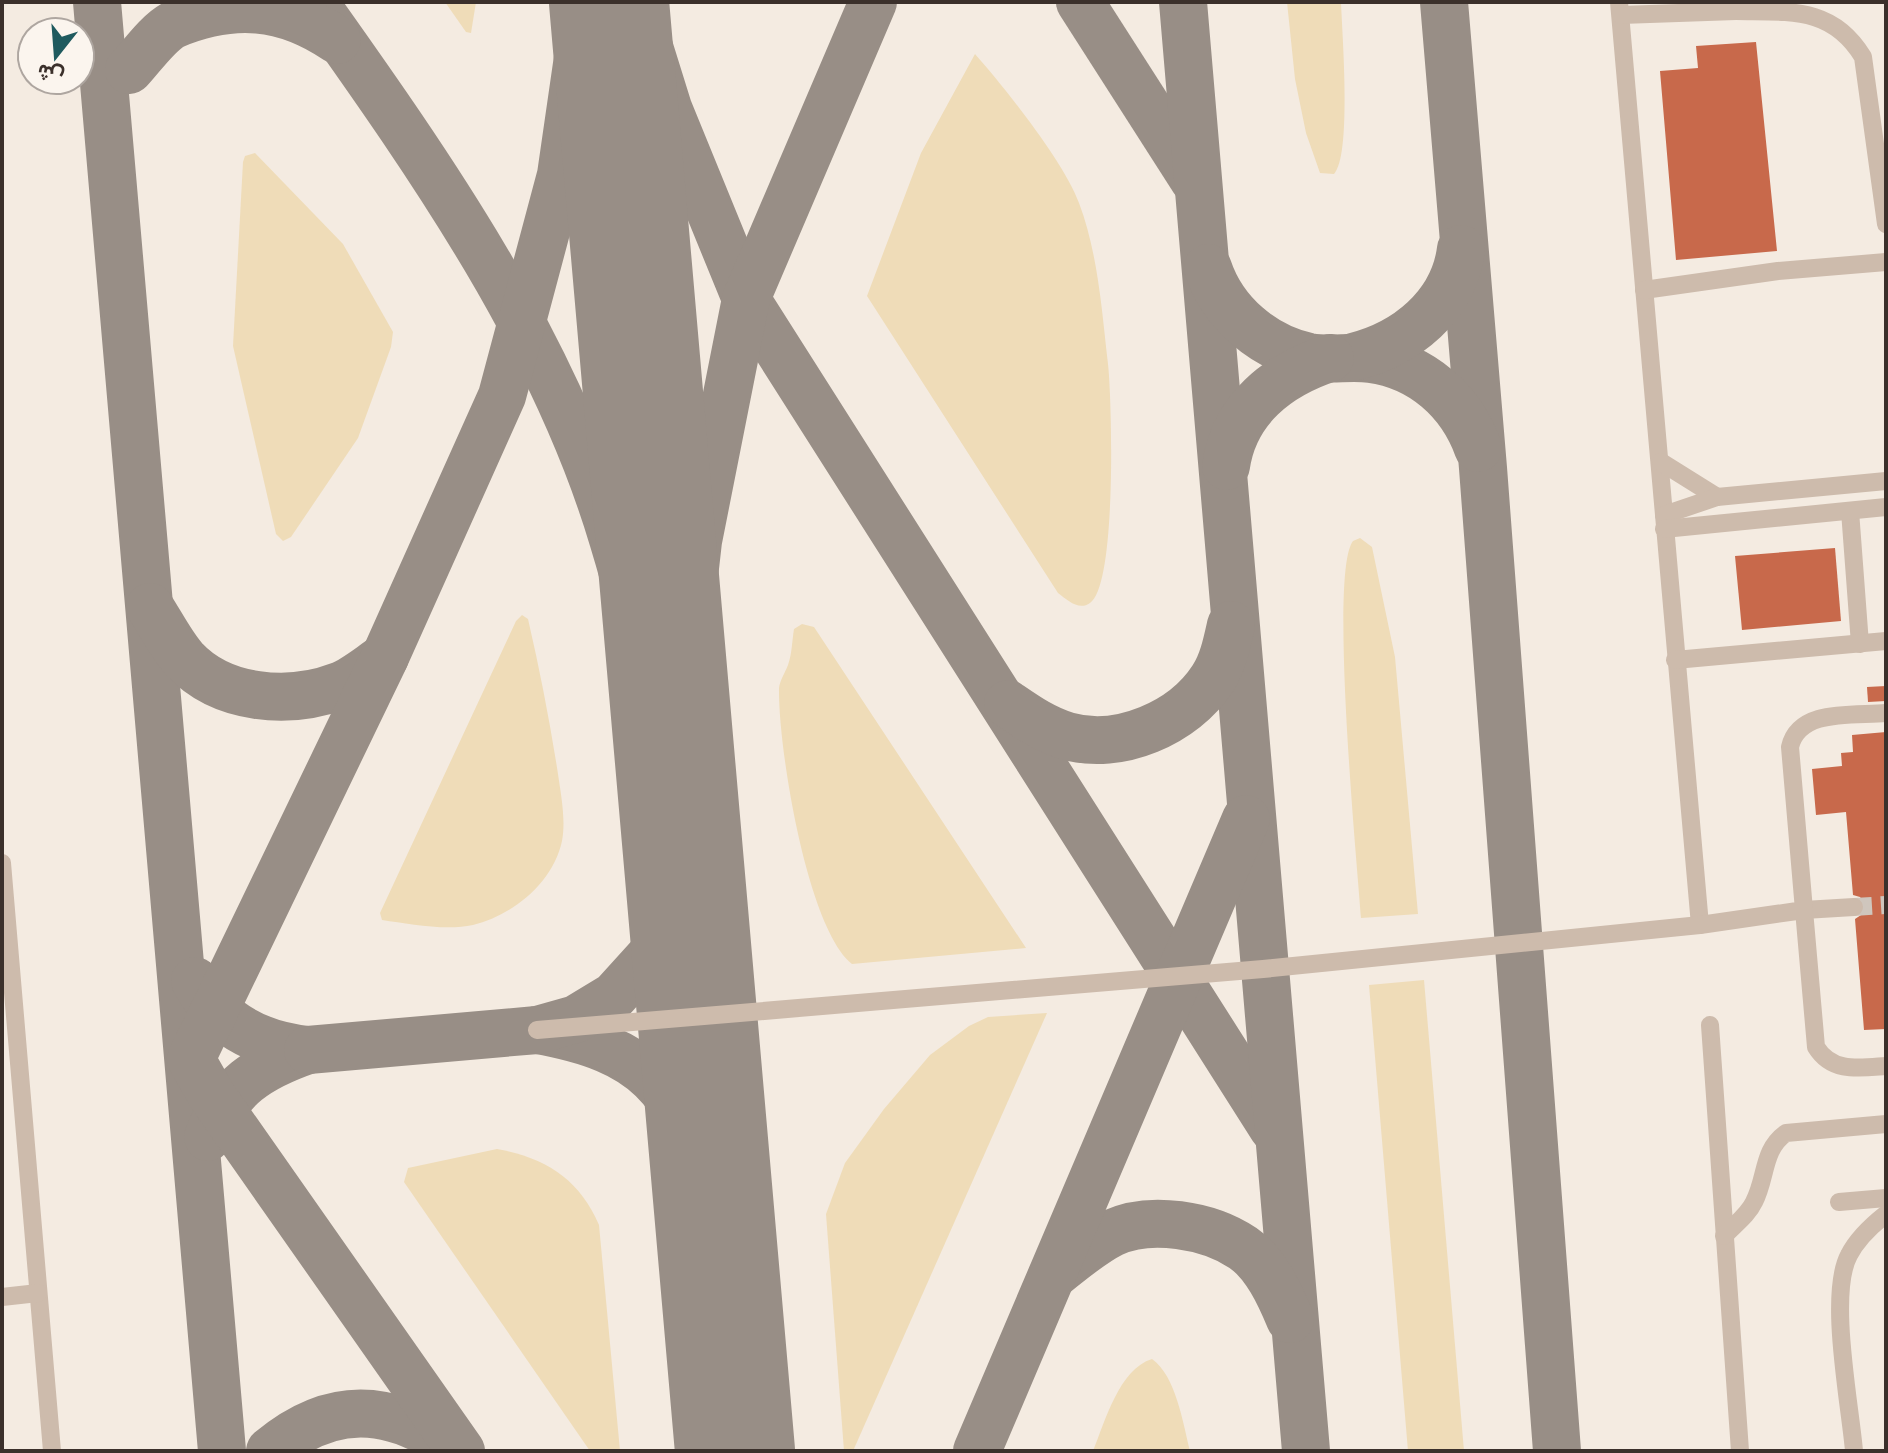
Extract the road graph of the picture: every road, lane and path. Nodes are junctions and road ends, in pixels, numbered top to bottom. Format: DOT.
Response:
graph roads {
  1 [pos="1736,6"];
  2 [pos="1620,8"];
  3 [pos="1886,224"];
  4 [pos="1886,262"];
  5 [pos="1644,290"];
  6 [pos="1661,462"];
  7 [pos="1886,481"];
  8 [pos="1717,497"];
  9 [pos="1886,507"];
  10 [pos="1850,511"];
  11 [pos="1664,522"];
  12 [pos="1886,641"];
  13 [pos="1860,644"];
  14 [pos="1675,660"];
  15 [pos="1886,713"];
  16 [pos="2,863"];
  17 [pos="1854,907"];
  18 [pos="1804,910"];
  19 [pos="1700,925"];
  20 [pos="1710,1025"];
  21 [pos="537,1030"];
  22 [pos="1886,1066"];
  23 [pos="1886,1124"];
  24 [pos="1886,1198"];
  25 [pos="1839,1202"];
  26 [pos="1886,1214"];
  27 [pos="1724,1236"];
  28 [pos="38,1293"];
  29 [pos="2,1297"];
  30 [pos="52,1451"];
  31 [pos="1740,1451"];
  32 [pos="1854,1451"];
  1 -- 2 [label="lane"];
  1 -- 3 [label="lane"];
  2 -- 5 [label="lane"];
  4 -- 5 [label="lane"];
  5 -- 6 [label="lane"];
  6 -- 8 [label="lane"];
  6 -- 11 [label="lane"];
  7 -- 8 [label="lane"];
  8 -- 11 [label="lane"];
  9 -- 10 [label="lane"];
  10 -- 11 [label="lane"];
  10 -- 13 [label="lane"];
  11 -- 14 [label="lane"];
  12 -- 13 [label="lane"];
  13 -- 14 [label="lane"];
  14 -- 19 [label="lane"];
  15 -- 18 [label="lane"];
  16 -- 28 [label="lane"];
  17 -- 18 [label="lane"];
  18 -- 19 [label="lane"];
  18 -- 22 [label="lane"];
  19 -- 21 [label="lane"];
  20 -- 27 [label="lane"];
  23 -- 27 [label="lane"];
  24 -- 25 [label="lane"];
  26 -- 32 [label="lane"];
  27 -- 31 [label="lane"];
  28 -- 29 [label="lane"];
  28 -- 30 [label="lane"];
}
